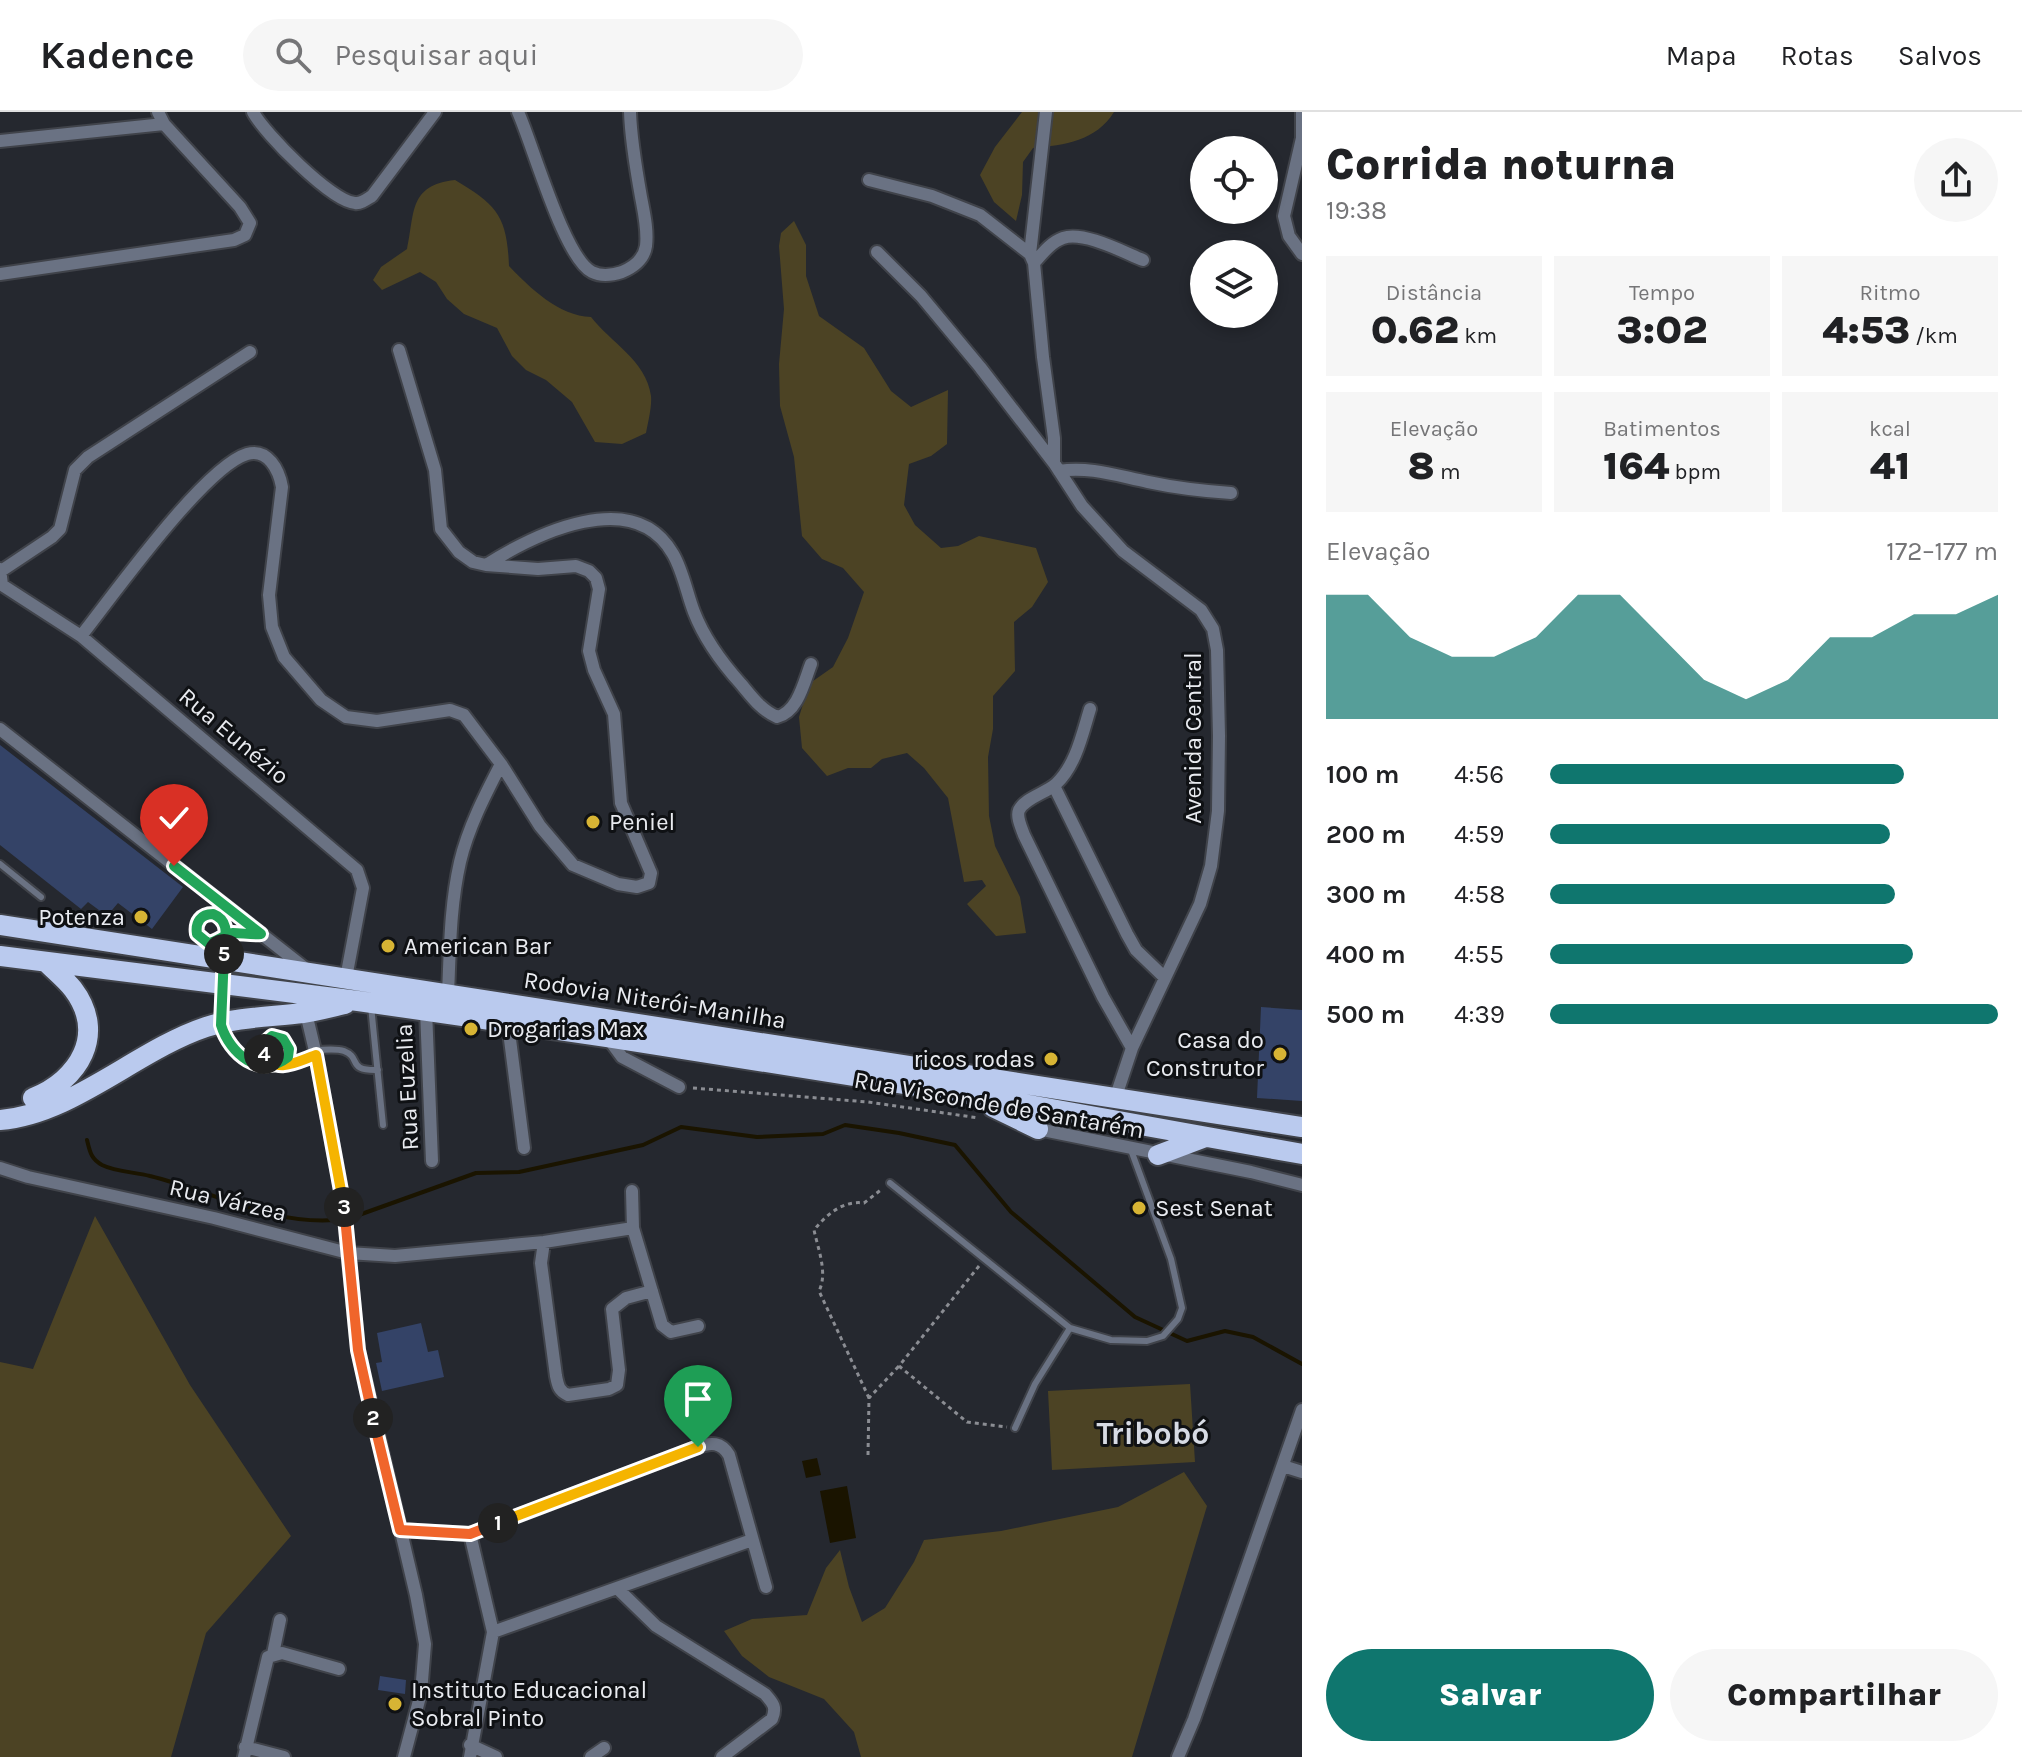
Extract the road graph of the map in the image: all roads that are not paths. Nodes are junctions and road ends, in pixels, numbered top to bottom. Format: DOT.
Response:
graph roads {
  1 [pos="253,112"];
  2 [pos="435,112"];
  3 [pos="518,112"];
  4 [pos="630,112"];
  5 [pos="1046,112"];
  6 [pos="1302,112"];
  7 [pos="161,118"];
  8 [pos="0,141"];
  9 [pos="869,180"];
  10 [pos="877,252"];
  11 [pos="1302,254"];
  12 [pos="1032,258"];
  13 [pos="1143,260"];
  14 [pos="0,274"];
  15 [pos="399,350"];
  16 [pos="250,352"];
  17 [pos="1056,467"];
  18 [pos="1231,493"];
  19 [pos="486,565"];
  20 [pos="0,570"];
  21 [pos="1,585"];
  22 [pos="81,636"];
  23 [pos="811,664"];
  24 [pos="1090,709"];
  25 [pos="0,729"];
  26 [pos="501,764"];
  27 [pos="1054,786"];
  28 [pos="0,864"];
  29 [pos="41,897"];
  30 [pos="0,925"];
  31 [pos="0,956"];
  32 [pos="46,962"];
  33 [pos="308,971"];
  34 [pos="1164,977"];
  35 [pos="346,978"];
  36 [pos="448,994"];
  37 [pos="364,1002"];
  38 [pos="426,1010"];
  39 [pos="306,1013"];
  40 [pos="508,1024"];
  41 [pos="607,1037"];
  42 [pos="1132,1048"];
  43 [pos="316,1053"];
  44 [pos="378,1070"];
  45 [pos="679,1087"];
  46 [pos="968,1094"];
  47 [pos="1116,1096"];
  48 [pos="2,1118"];
  49 [pos="383,1125"];
  50 [pos="1302,1127"];
  51 [pos="1038,1129"];
  52 [pos="1205,1137"];
  53 [pos="524,1148"];
  54 [pos="1131,1150"];
  55 [pos="1302,1154"];
  56 [pos="1158,1155"];
  57 [pos="432,1161"];
  58 [pos="0,1168"];
  59 [pos="890,1183"];
  60 [pos="1302,1185"];
  61 [pos="632,1191"];
  62 [pos="633,1228"];
  63 [pos="544,1242"];
  64 [pos="348,1253"];
  65 [pos="652,1291"];
  66 [pos="698,1326"];
  67 [pos="1070,1328"];
  68 [pos="1302,1410"];
  69 [pos="1015,1428"];
  70 [pos="1283,1466"];
  71 [pos="1302,1472"];
  72 [pos="400,1530"];
  73 [pos="470,1534"];
  74 [pos="752,1540"];
  75 [pos="766,1587"];
  76 [pos="619,1590"];
  77 [pos="280,1620"];
  78 [pos="493,1632"];
  79 [pos="273,1654"];
  80 [pos="339,1669"];
  81 [pos="604,1748"];
  82 [pos="470,1751"];
  83 [pos="244,1752"];
  84 [pos="284,1757"];
  85 [pos="404,1757"];
  86 [pos="496,1757"];
  87 [pos="591,1757"];
  88 [pos="722,1757"];
  89 [pos="1178,1757"];
  1 -- 2 [label="street"];
  3 -- 4 [label="street"];
  5 -- 12 [label="street"];
  6 -- 11 [label="street"];
  7 -- 8 [label="street"];
  7 -- 14 [label="street"];
  9 -- 12 [label="street"];
  10 -- 17 [label="street, Avenida Central"];
  12 -- 13 [label="street"];
  12 -- 17 [label="street"];
  15 -- 19 [label="street"];
  16 -- 20 [label="street"];
  17 -- 18 [label="street"];
  17 -- 34 [label="street, Avenida Central"];
  19 -- 23 [label="street"];
  19 -- 26 [label="street"];
  20 -- 21 [label="street, Rua Eunézio"];
  21 -- 22 [label="street, Rua Eunézio"];
  22 -- 26 [label="street"];
  22 -- 35 [label="street, Rua Eunézio"];
  24 -- 27 [label="street"];
  25 -- 33 [label="street"];
  26 -- 36 [label="street"];
  27 -- 34 [label="street"];
  27 -- 42 [label="street"];
  28 -- 29 [label="lane"];
  30 -- 33 [label="highway, Rodovia Niterói-Manilha"];
  31 -- 32 [label="highway, Rodovia Niterói-Manilha"];
  32 -- 37 [label="highway, Rodovia Niterói-Manilha"];
  32 -- 48 [label="highway"];
  33 -- 35 [label="highway, Rodovia Niterói-Manilha"];
  34 -- 42 [label="street, Avenida Central"];
  35 -- 36 [label="highway, Rodovia Niterói-Manilha"];
  36 -- 47 [label="highway, Rodovia Niterói-Manilha"];
  37 -- 38 [label="highway, Rodovia Niterói-Manilha"];
  37 -- 39 [label="highway"];
  37 -- 44 [label="lane"];
  38 -- 40 [label="highway, Rodovia Niterói-Manilha"];
  38 -- 57 [label="street, Rua Euzelia"];
  39 -- 43 [label="street"];
  39 -- 48 [label="highway"];
  40 -- 41 [label="highway, Rodovia Niterói-Manilha"];
  40 -- 53 [label="street"];
  41 -- 45 [label="street"];
  41 -- 46 [label="highway, Rodovia Niterói-Manilha"];
  42 -- 47 [label="street, Avenida Central"];
  43 -- 44 [label="lane"];
  43 -- 64 [label="street"];
  44 -- 49 [label="lane"];
  46 -- 51 [label="highway"];
  46 -- 52 [label="highway, Rodovia Niterói-Manilha"];
  47 -- 50 [label="highway, Rodovia Niterói-Manilha"];
  51 -- 54 [label="street, Rua Visconde de Santarém"];
  52 -- 55 [label="highway, Rodovia Niterói-Manilha"];
  52 -- 56 [label="highway"];
  54 -- 56 [label="street, Rua Visconde de Santarém"];
  54 -- 67 [label="lane"];
  56 -- 60 [label="street, Rua Visconde de Santarém"];
  58 -- 64 [label="street, Rua Várzea"];
  59 -- 67 [label="lane"];
  61 -- 62 [label="street"];
  62 -- 63 [label="street, Rua Várzea"];
  62 -- 65 [label="street"];
  63 -- 64 [label="street, Rua Várzea"];
  63 -- 65 [label="street"];
  64 -- 72 [label="street"];
  65 -- 66 [label="street"];
  67 -- 69 [label="lane"];
  68 -- 70 [label="street"];
  70 -- 71 [label="street"];
  70 -- 89 [label="street"];
  72 -- 73 [label="street"];
  72 -- 85 [label="street"];
  73 -- 74 [label="street"];
  73 -- 78 [label="street"];
  74 -- 75 [label="street"];
  74 -- 76 [label="street"];
  76 -- 78 [label="street"];
  76 -- 88 [label="street"];
  77 -- 79 [label="street"];
  78 -- 82 [label="street"];
  79 -- 80 [label="street"];
  79 -- 83 [label="street"];
  81 -- 87 [label="street"];
  82 -- 86 [label="street"];
  83 -- 84 [label="street"];
}
